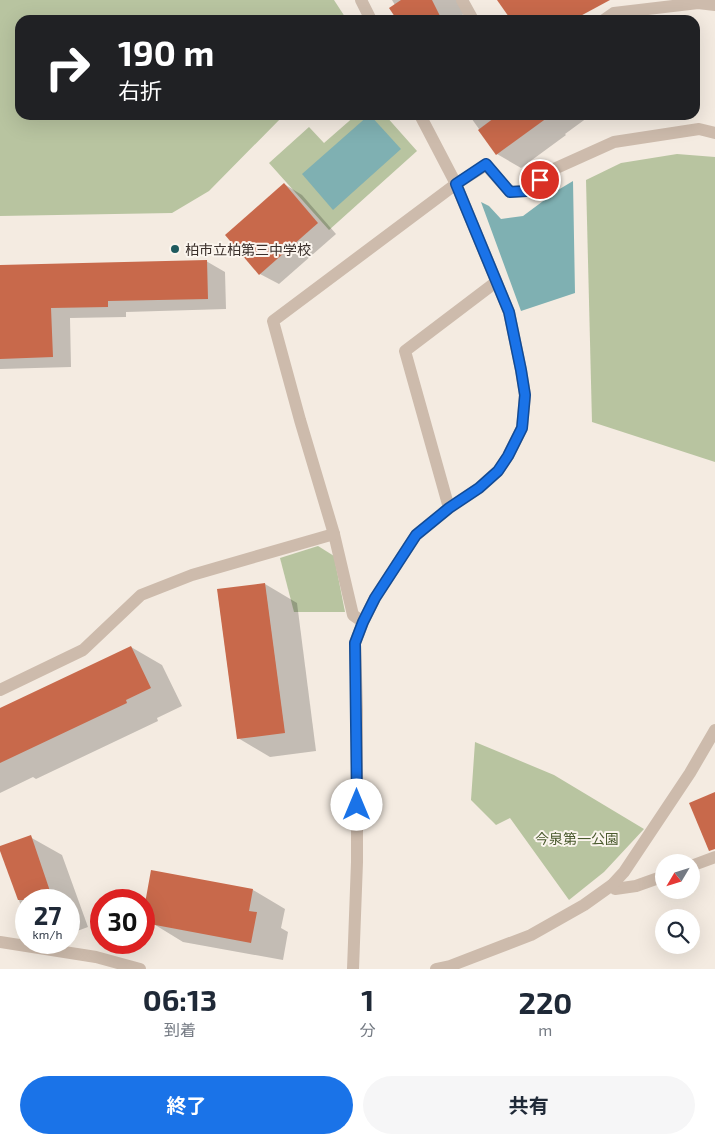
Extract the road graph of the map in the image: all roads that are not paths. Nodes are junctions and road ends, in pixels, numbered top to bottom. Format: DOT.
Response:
graph roads {
  1 [pos="361,0"];
  2 [pos="462,0"];
  3 [pos="698,1"];
  4 [pos="715,6"];
  5 [pos="368,15"];
  6 [pos="470,15"];
  7 [pos="611,15"];
  8 [pos="423,120"];
  9 [pos="715,133"];
  10 [pos="456,184"];
  11 [pos="496,282"];
  12 [pos="449,508"];
  13 [pos="334,534"];
  14 [pos="363,622"];
  15 [pos="0,690"];
  16 [pos="715,730"];
  17 [pos="715,857"];
  18 [pos="700,863"];
  19 [pos="655,879"];
  20 [pos="612,885"];
  21 [pos="0,942"];
  22 [pos="140,969"];
  23 [pos="353,969"];
  24 [pos="436,969"];
  1 -- 5 [label="street"];
  2 -- 6 [label="street"];
  3 -- 4 [label="street"];
  3 -- 7 [label="street"];
  8 -- 10 [label="street"];
  9 -- 10 [label="street"];
  10 -- 11 [label="street"];
  10 -- 13 [label="street"];
  11 -- 12 [label="street"];
  11 -- 12 [label="street"];
  12 -- 14 [label="street"];
  13 -- 14 [label="street"];
  13 -- 15 [label="street"];
  14 -- 23 [label="street"];
  16 -- 20 [label="street"];
  17 -- 18 [label="street"];
  19 -- 20 [label="street"];
  20 -- 24 [label="street"];
  21 -- 22 [label="street"];
}
